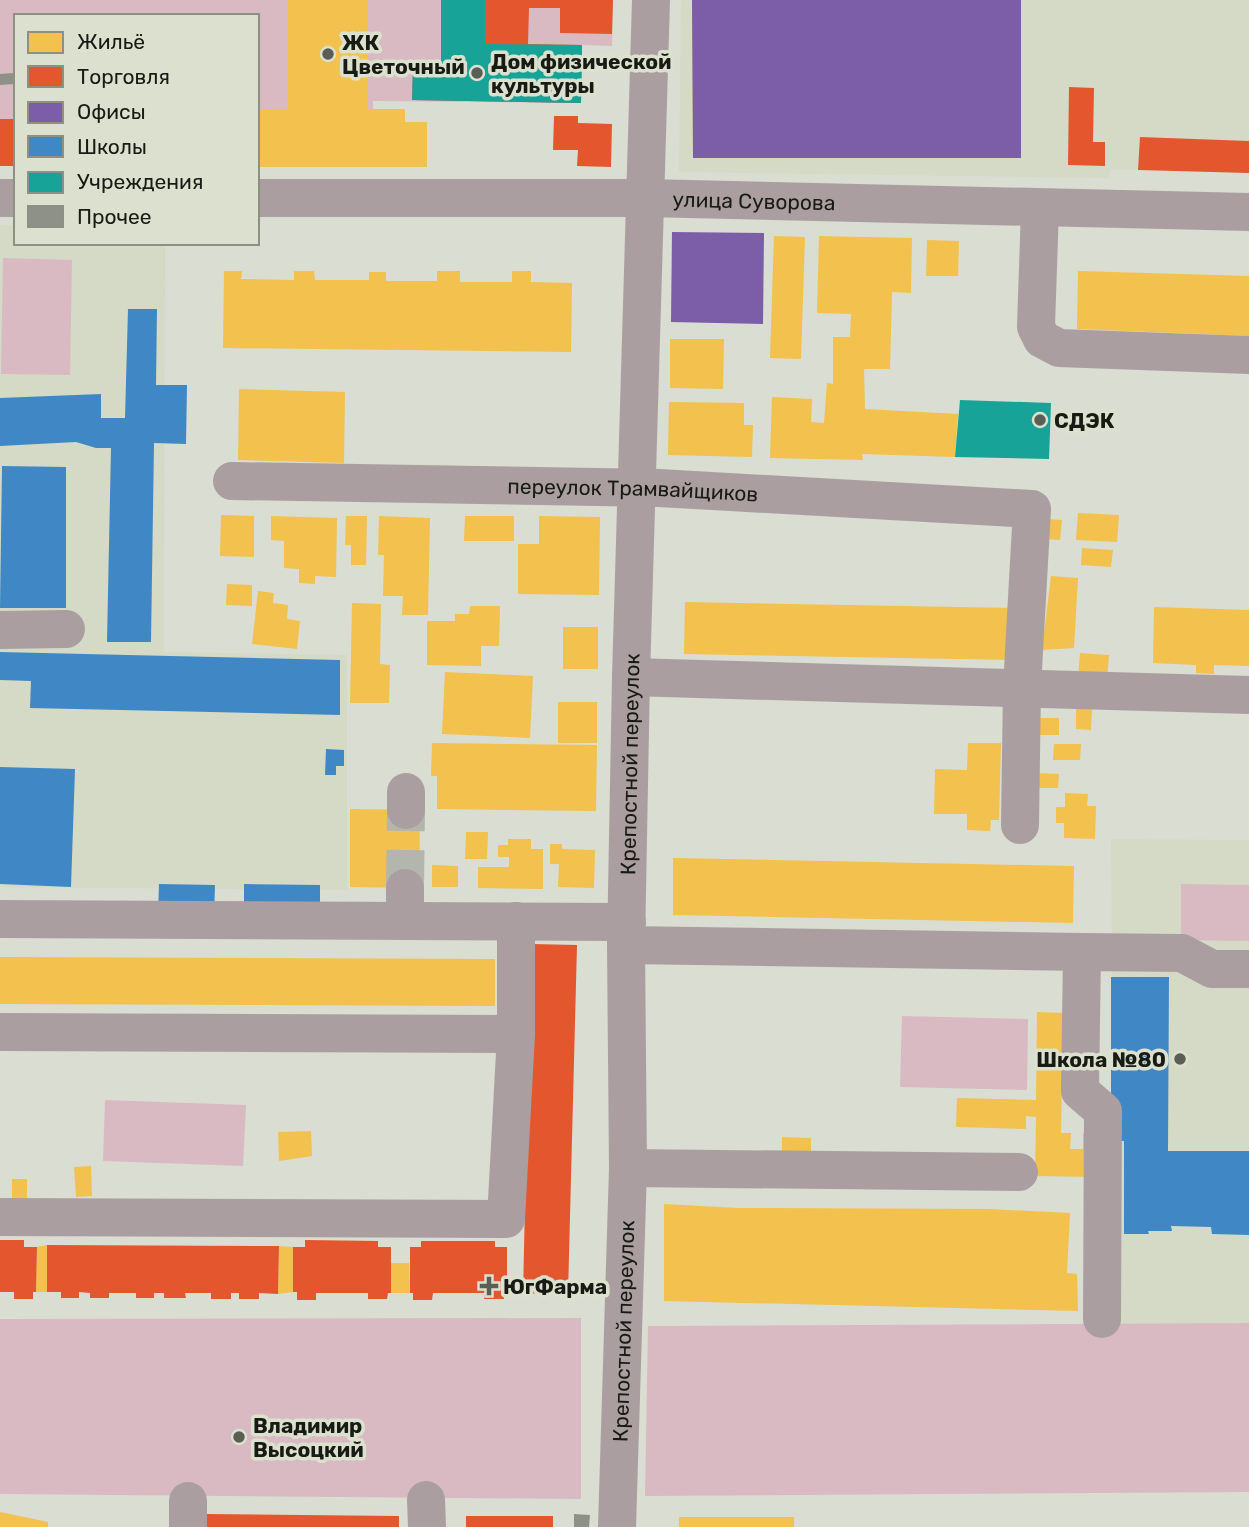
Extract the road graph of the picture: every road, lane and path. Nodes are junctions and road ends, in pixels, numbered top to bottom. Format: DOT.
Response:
graph roads {
  1 [pos="651,0"];
  2 [pos="259,198"];
  3 [pos="646,198"];
  4 [pos="1040,208"];
  5 [pos="1249,212"];
  6 [pos="1249,355"];
  7 [pos="232,481"];
  8 [pos="636,487"];
  9 [pos="66,629"];
  10 [pos="0,630"];
  11 [pos="631,677"];
  12 [pos="1022,687"];
  13 [pos="1249,695"];
  14 [pos="1020,825"];
  15 [pos="0,919"];
  16 [pos="516,921"];
  17 [pos="627,933"];
  18 [pos="1082,953"];
  19 [pos="1249,969"];
  20 [pos="0,1032"];
  21 [pos="516,1034"];
  22 [pos="628,1167"];
  23 [pos="1019,1172"];
  24 [pos="0,1217"];
  25 [pos="1102,1319"];
  26 [pos="617,1527"];
  1 -- 3 [label="street, Крепостной переулок"];
  2 -- 3 [label="street, улица Суворова"];
  3 -- 4 [label="street, улица Суворова"];
  3 -- 8 [label="street, Крепостной переулок"];
  4 -- 5 [label="street, улица Суворова"];
  4 -- 6 [label="street"];
  7 -- 8 [label="street, переулок Трамвайщиков"];
  8 -- 11 [label="street, Крепостной переулок"];
  8 -- 12 [label="street, переулок Трамвайщиков"];
  9 -- 10 [label="street"];
  11 -- 12 [label="street"];
  11 -- 17 [label="street, Крепостной переулок"];
  12 -- 13 [label="street"];
  12 -- 14 [label="street"];
  15 -- 16 [label="street"];
  16 -- 17 [label="street"];
  16 -- 21 [label="street"];
  17 -- 18 [label="street"];
  17 -- 22 [label="street, Крепостной переулок"];
  18 -- 19 [label="street"];
  18 -- 25 [label="street"];
  20 -- 21 [label="street"];
  21 -- 24 [label="street"];
  22 -- 23 [label="street"];
  22 -- 26 [label="street, Крепостной переулок"];
}
